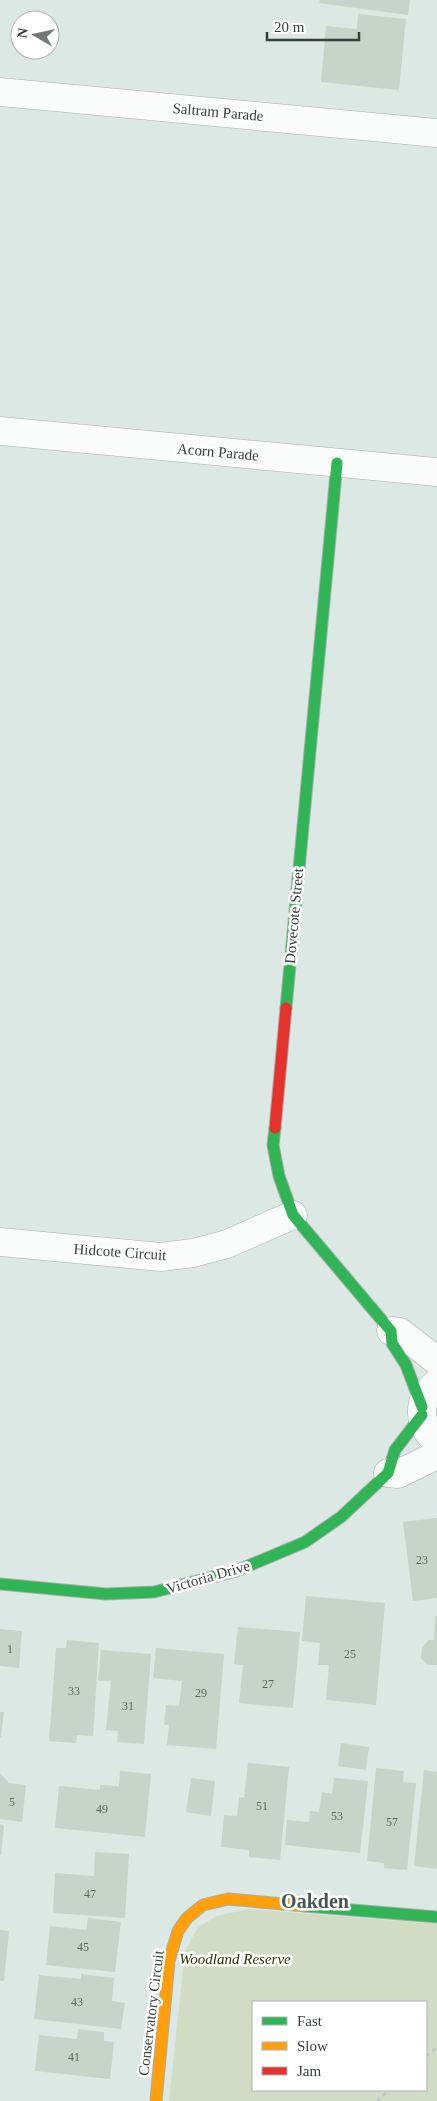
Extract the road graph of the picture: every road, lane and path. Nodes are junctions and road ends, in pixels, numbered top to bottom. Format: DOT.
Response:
graph roads {
  1 [pos="0,92"];
  2 [pos="437,133"];
  3 [pos="0,431"];
  4 [pos="337,463"];
  5 [pos="437,472"];
  6 [pos="294,1215"];
  7 [pos="0,1242"];
  8 [pos="392,1331"];
  9 [pos="437,1361"];
  10 [pos="437,1383"];
  11 [pos="422,1411"];
  12 [pos="437,1442"];
  13 [pos="437,1455"];
  14 [pos="388,1473"];
  15 [pos="0,1584"];
  16 [pos="437,1917"];
  17 [pos="388,2091"];
  18 [pos="156,2101"];
  19 [pos="377,2101"];
  1 -- 2 [label="street, Saltram Parade"];
  3 -- 4 [label="street, Acorn Parade"];
  4 -- 5 [label="street, Acorn Parade"];
  4 -- 6 [label="street, Dovecote Street"];
  6 -- 7 [label="street, Hidcote Circuit"];
  6 -- 8 [label="street, Dovecote Street"];
  8 -- 9 [label="street, Dovecote Street"];
  8 -- 11 [label="street, Dovecote Street"];
  10 -- 11 [label="street"];
  11 -- 12 [label="street"];
  11 -- 14 [label="street, Victoria Drive"];
  13 -- 14 [label="street, Victoria Drive"];
  14 -- 15 [label="street, Victoria Drive"];
  16 -- 18 [label="street, Conservatory Circuit"];
  17 -- 19 [label="path"];
}
